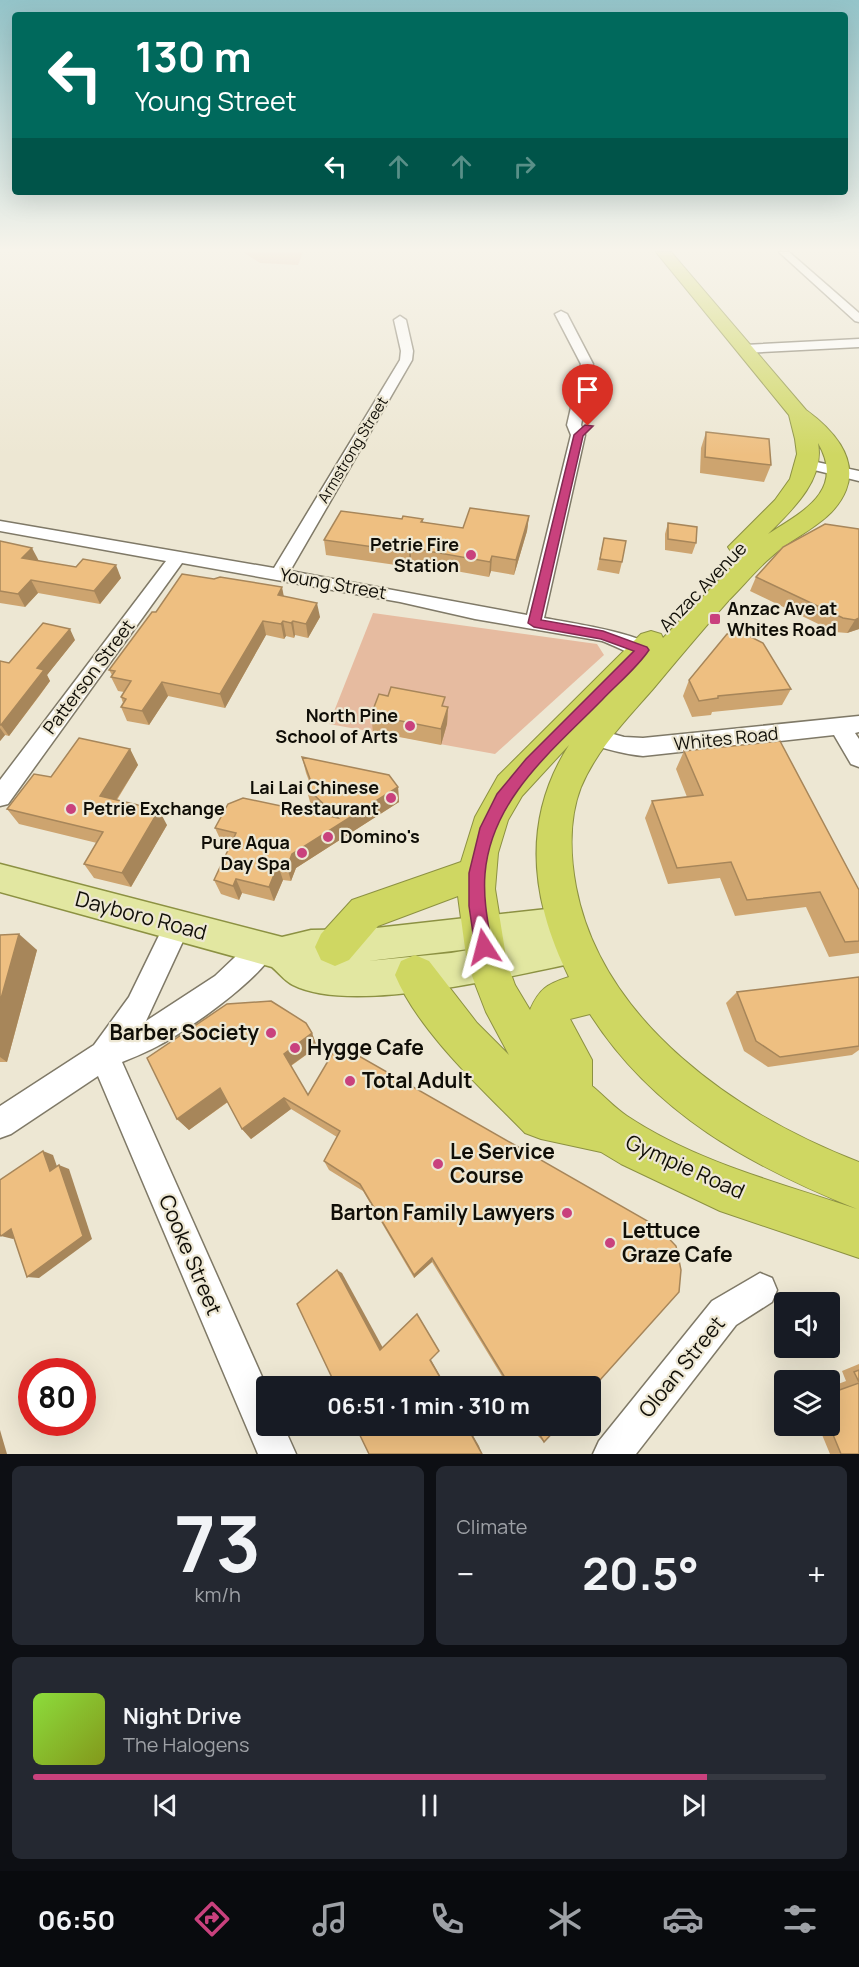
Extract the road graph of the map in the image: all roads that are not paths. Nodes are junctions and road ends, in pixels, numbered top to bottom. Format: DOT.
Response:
graph roads {
  1 [pos="399,320"];
  2 [pos="570,320"];
  3 [pos="572,320"];
  4 [pos="720,320"];
  5 [pos="859,343"];
  6 [pos="745,349"];
  7 [pos="599,359"];
  8 [pos="799,414"];
  9 [pos="808,460"];
  10 [pos="848,468"];
  11 [pos="859,493"];
  12 [pos="830,498"];
  13 [pos="0,526"];
  14 [pos="178,557"];
  15 [pos="279,574"];
  16 [pos="534,623"];
  17 [pos="652,654"];
  18 [pos="850,725"];
  19 [pos="594,737"];
  20 [pos="859,758"];
  21 [pos="0,797"];
  22 [pos="477,873"];
  23 [pos="0,878"];
  24 [pos="177,926"];
  25 [pos="570,934"];
  26 [pos="335,947"];
  27 [pos="484,947"];
  28 [pos="272,951"];
  29 [pos="415,975"];
  30 [pos="599,993"];
  31 [pos="104,1055"];
  32 [pos="570,1095"];
  33 [pos="0,1124"];
  34 [pos="609,1131"];
  35 [pos="850,1177"];
  36 [pos="859,1234"];
  37 [pos="760,1290"];
  38 [pos="277,1454"];
  39 [pos="612,1454"];
  1 -- 15 [label="street, Armstrong Street"];
  2 -- 16 [label="street"];
  3 -- 7 [label="street"];
  4 -- 6 [label="highway"];
  5 -- 6 [label="street"];
  6 -- 8 [label="highway"];
  8 -- 9 [label="highway"];
  8 -- 10 [label="highway"];
  9 -- 10 [label="street"];
  9 -- 17 [label="highway, Anzac Avenue"];
  10 -- 12 [label="highway"];
  11 -- 12 [label="highway"];
  12 -- 17 [label="highway, Anzac Avenue"];
  13 -- 14 [label="street, Young Street"];
  14 -- 15 [label="street, Young Street"];
  14 -- 21 [label="street, Patterson Street"];
  15 -- 16 [label="street, Young Street"];
  16 -- 17 [label="street, Young Street"];
  17 -- 19 [label="highway, Anzac Avenue"];
  17 -- 22 [label="highway, Anzac Avenue"];
  18 -- 19 [label="street, Whites Road"];
  18 -- 20 [label="street"];
  19 -- 25 [label="highway, Anzac Avenue"];
  22 -- 26 [label="highway"];
  22 -- 27 [label="highway, Anzac Avenue"];
  23 -- 24 [label="main road, Dayboro Road"];
  24 -- 28 [label="main road, Dayboro Road"];
  24 -- 31 [label="street"];
  25 -- 27 [label="main road, Dayboro Road"];
  25 -- 30 [label="highway"];
  26 -- 27 [label="main road, Dayboro Road"];
  26 -- 28 [label="main road, Dayboro Road"];
  27 -- 29 [label="main road, Dayboro Road"];
  27 -- 32 [label="highway, Gympie Road"];
  28 -- 29 [label="main road, Dayboro Road"];
  28 -- 31 [label="street"];
  29 -- 34 [label="highway"];
  30 -- 32 [label="highway"];
  30 -- 35 [label="highway"];
  31 -- 33 [label="street"];
  31 -- 38 [label="street, Cooke Street"];
  32 -- 34 [label="highway, Gympie Road"];
  34 -- 36 [label="highway, Gympie Road"];
  37 -- 39 [label="street, Oloan Street"];
}
